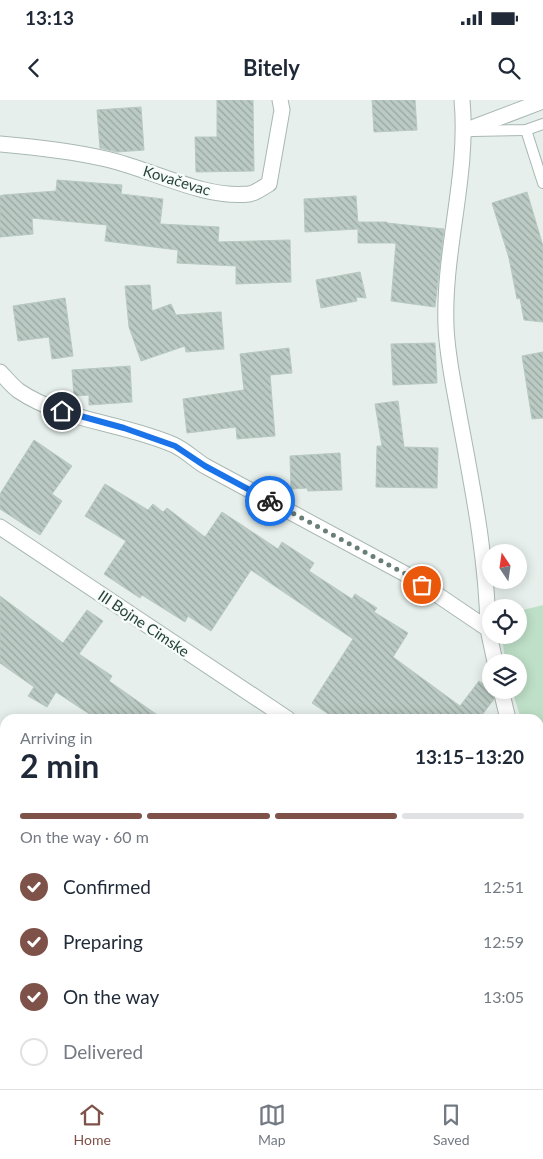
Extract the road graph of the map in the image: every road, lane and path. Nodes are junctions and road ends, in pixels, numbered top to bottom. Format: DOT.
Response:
graph roads {
  1 [pos="280,100"];
  2 [pos="462,100"];
  3 [pos="543,101"];
  4 [pos="543,124"];
  5 [pos="526,130"];
  6 [pos="464,131"];
  7 [pos="0,144"];
  8 [pos="543,183"];
  9 [pos="0,372"];
  10 [pos="0,527"];
  11 [pos="485,599"];
  12 [pos="482,625"];
  13 [pos="503,699"];
  14 [pos="280,714"];
  15 [pos="507,714"];
  1 -- 7 [label="street, Kovačevac"];
  2 -- 6 [label="street"];
  3 -- 6 [label="street"];
  4 -- 5 [label="lane"];
  5 -- 6 [label="lane"];
  5 -- 8 [label="lane"];
  6 -- 11 [label="street"];
  9 -- 12 [label="street"];
  10 -- 14 [label="street, III Bojne Cimske"];
  13 -- 15 [label="street"];
}
